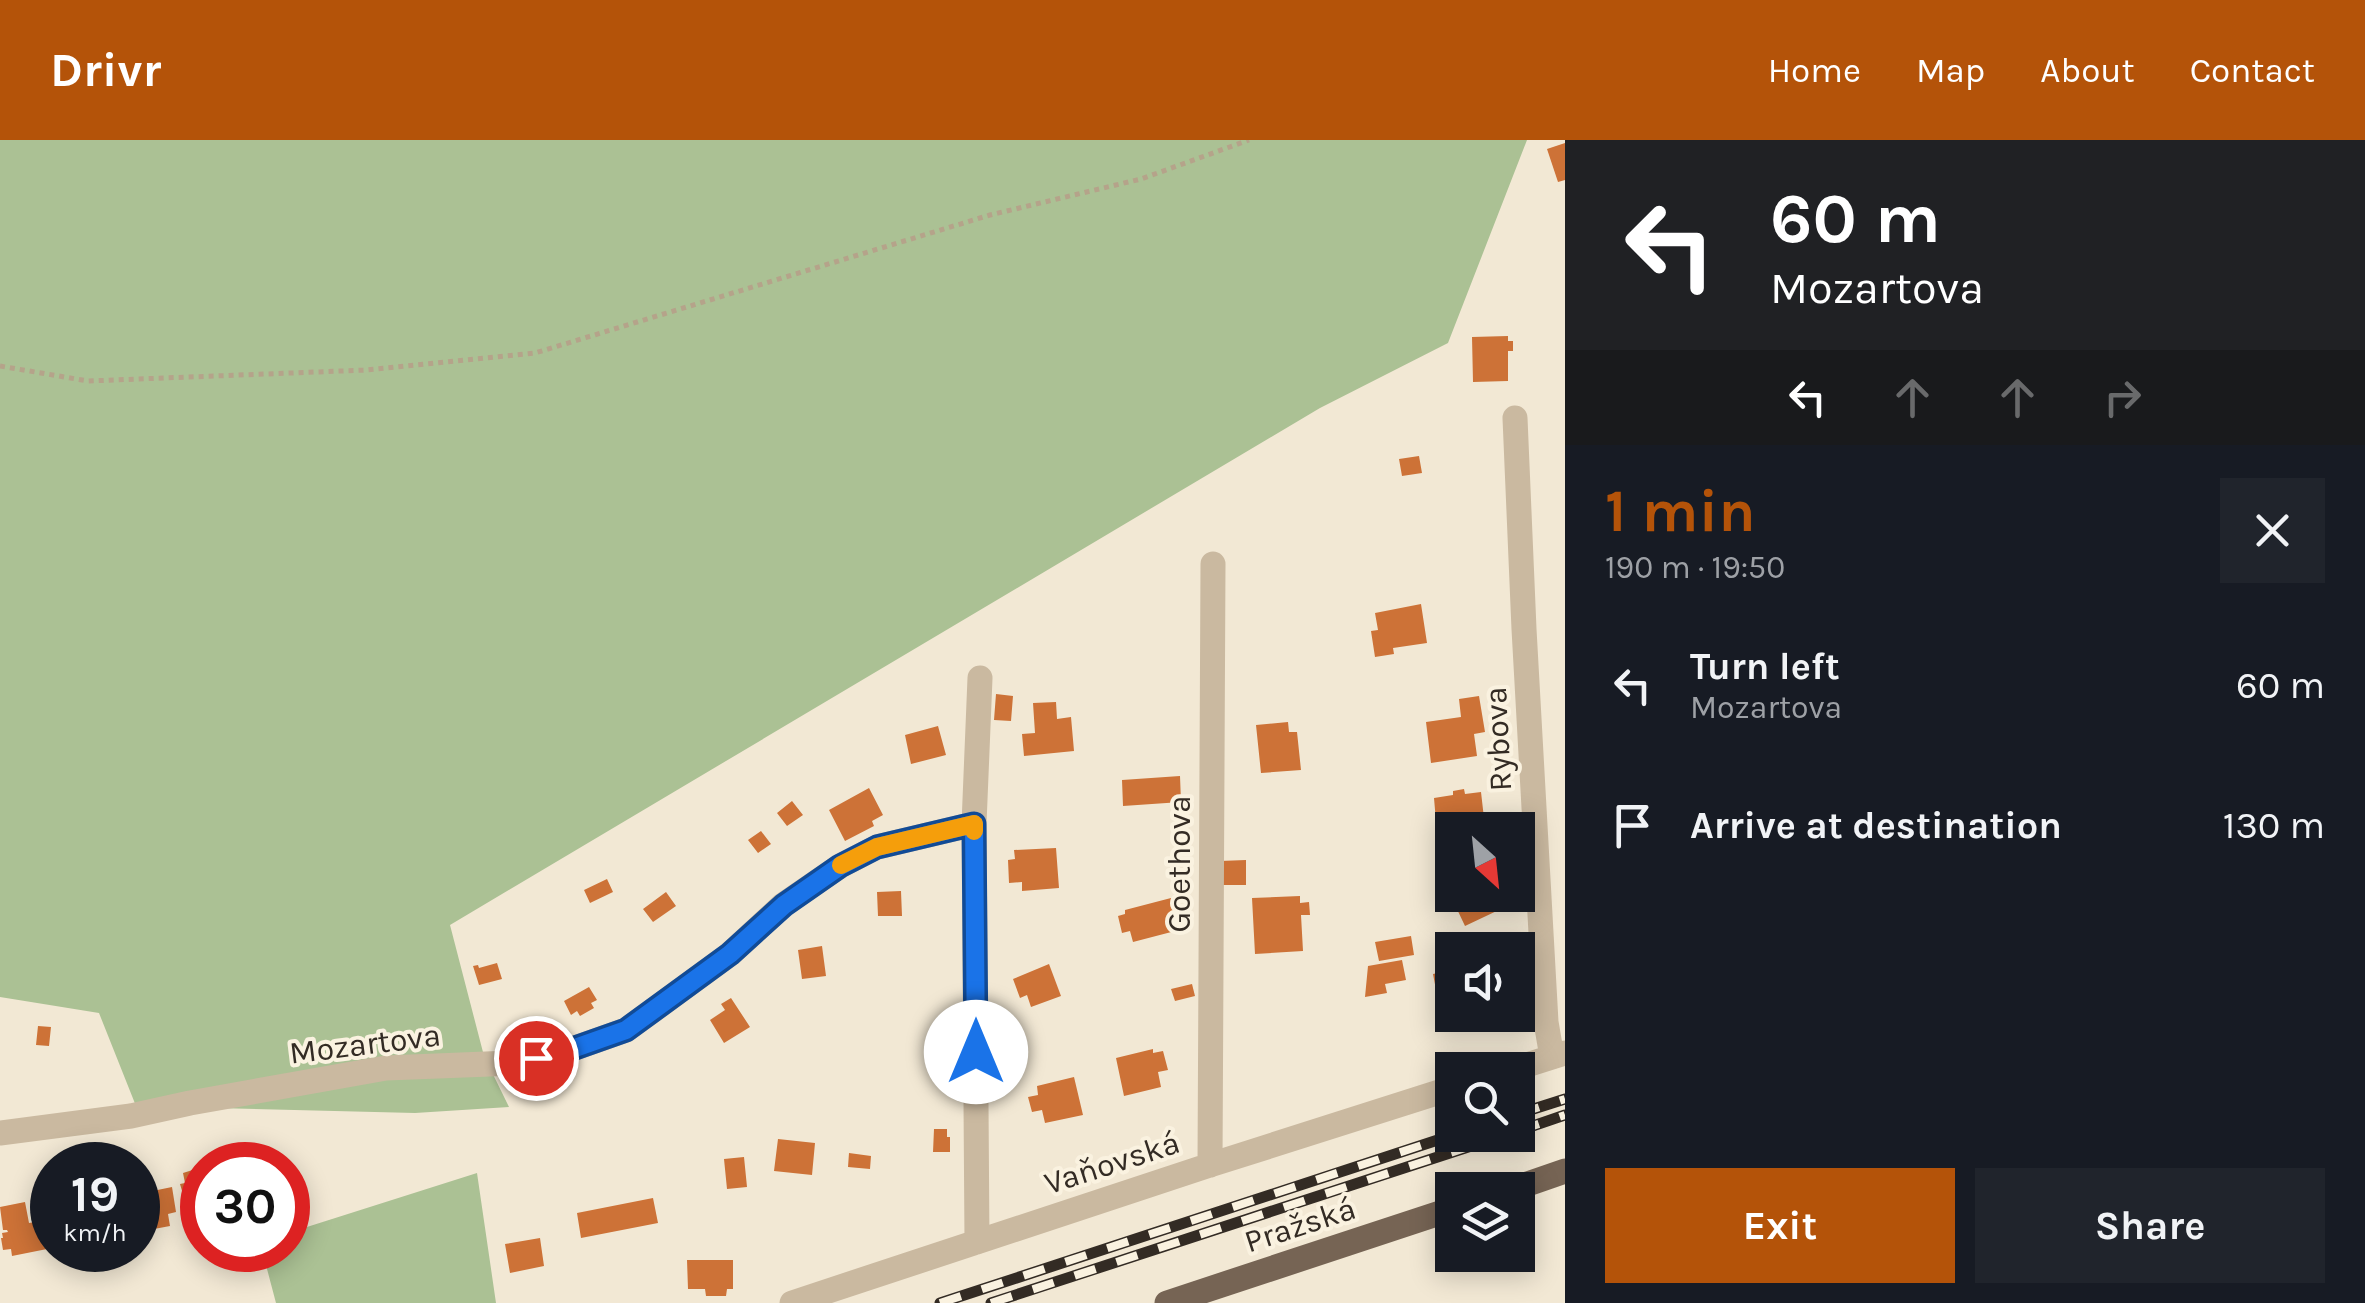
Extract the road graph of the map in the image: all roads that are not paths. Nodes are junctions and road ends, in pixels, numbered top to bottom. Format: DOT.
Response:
graph roads {
  1 [pos="1515,418"];
  2 [pos="1213,564"];
  3 [pos="980,678"];
  4 [pos="974,824"];
  5 [pos="1559,1055"];
  6 [pos="1535,1062"];
  7 [pos="1435,1093"];
  8 [pos="0,1133"];
  9 [pos="1210,1165"];
  10 [pos="1565,1171"];
  11 [pos="1535,1181"];
  12 [pos="1435,1215"];
  13 [pos="977,1242"];
  14 [pos="796,1302"];
  15 [pos="1167,1303"];
  1 -- 5 [label="street, Rybova"];
  2 -- 9 [label="street, Goethova"];
  3 -- 4 [label="street"];
  4 -- 8 [label="street, Mozartova"];
  4 -- 13 [label="street"];
  5 -- 6 [label="street"];
  7 -- 9 [label="street, Vaňovská"];
  9 -- 13 [label="street, Vaňovská"];
  10 -- 11 [label="main road"];
  12 -- 15 [label="main road, Pražská"];
  13 -- 14 [label="street, Vaňovská"];
}
